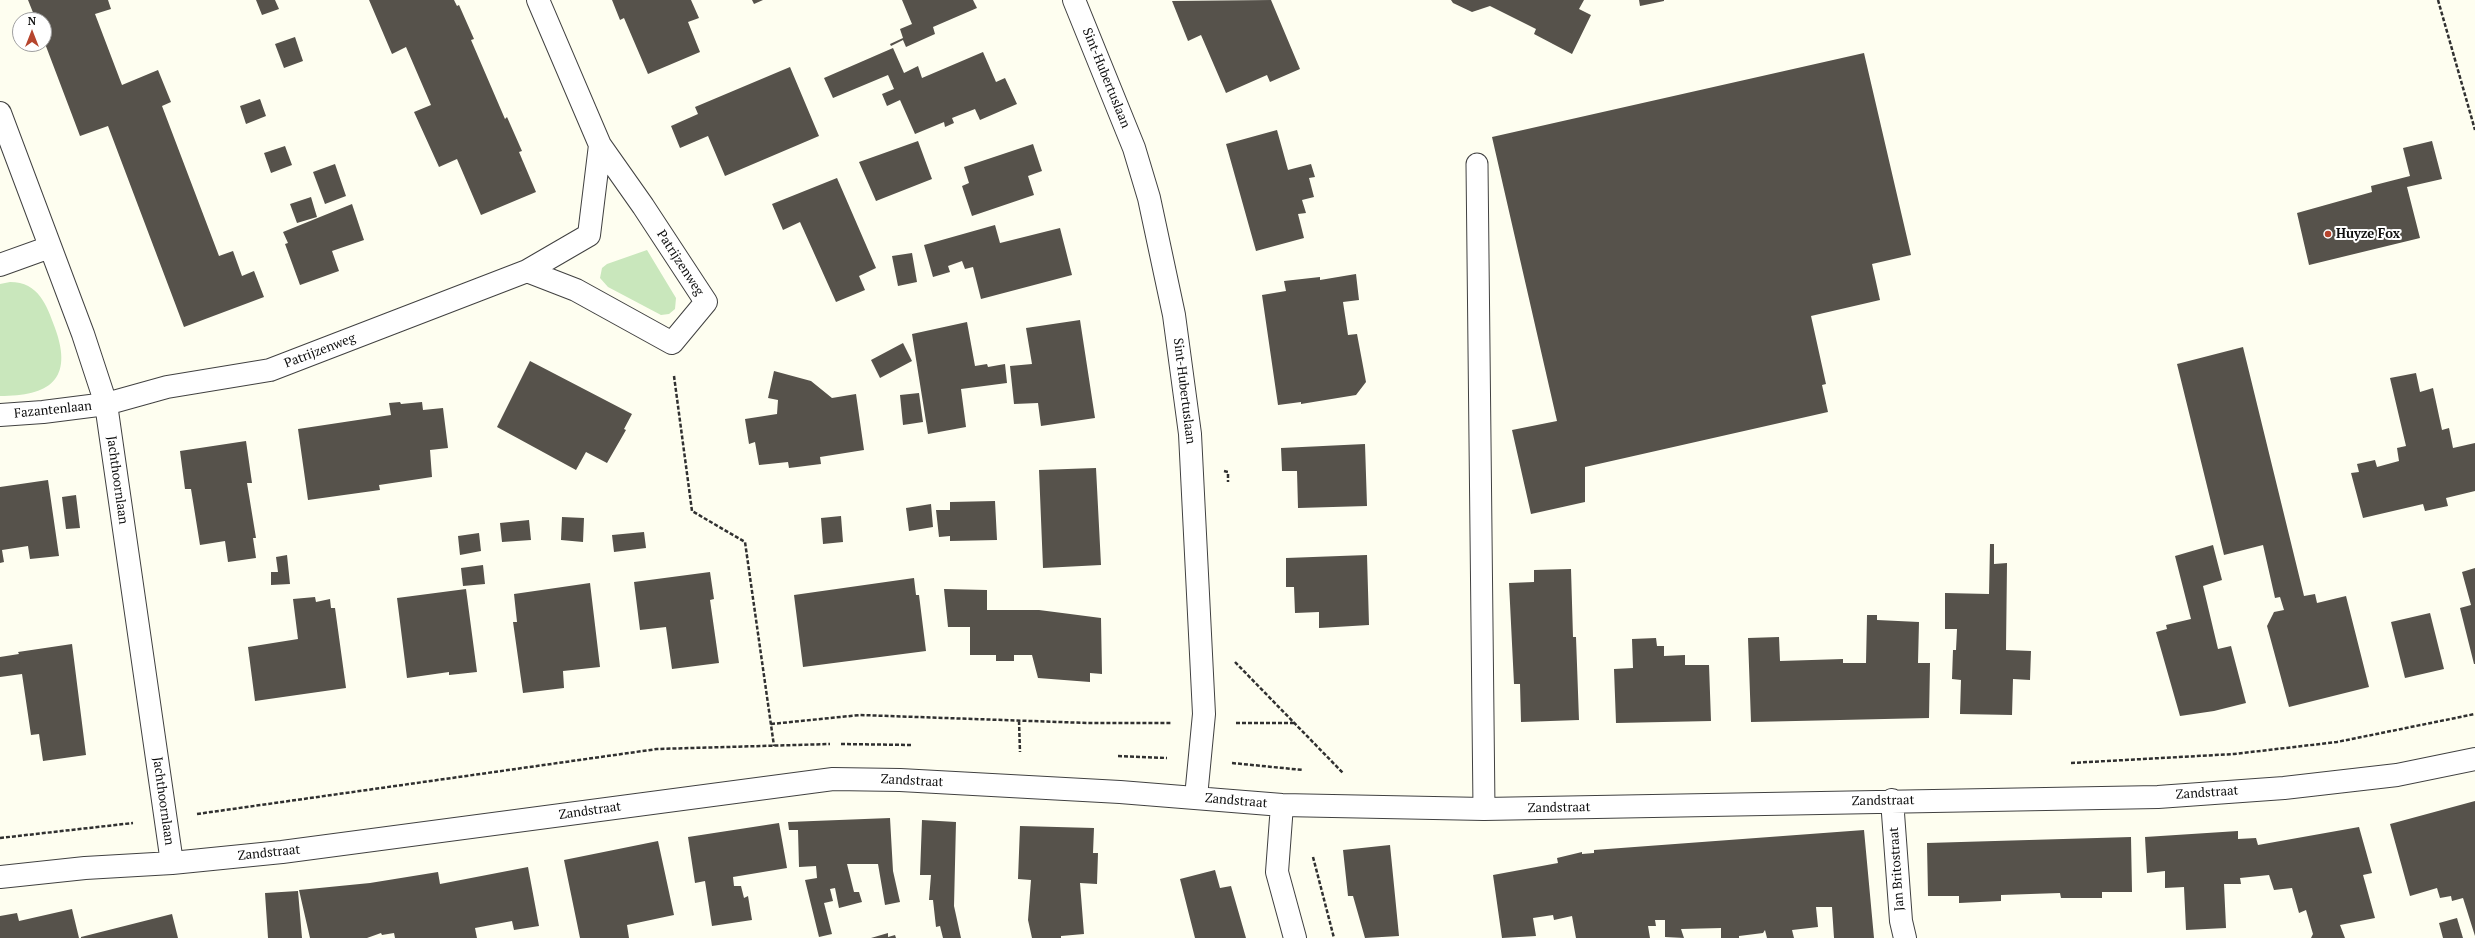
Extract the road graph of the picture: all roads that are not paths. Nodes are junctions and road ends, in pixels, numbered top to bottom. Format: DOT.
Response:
graph roads {
  1 [pos="538,0"];
  2 [pos="1074,0"];
  3 [pos="0,113"];
  4 [pos="600,145"];
  5 [pos="1477,164"];
  6 [pos="50,247"];
  7 [pos="0,265"];
  8 [pos="527,271"];
  9 [pos="106,404"];
  10 [pos="0,415"];
  11 [pos="2475,759"];
  12 [pos="1196,797"];
  13 [pos="1892,800"];
  14 [pos="1282,805"];
  15 [pos="1484,809"];
  16 [pos="172,863"];
  17 [pos="0,877"];
  18 [pos="1295,938"];
  19 [pos="1905,938"];
  1 -- 4 [label="street, Patrijzenweg"];
  2 -- 12 [label="street, Sint-Hubertuslaan"];
  3 -- 6 [label="street, Jachthoornlaan"];
  4 -- 8 [label="street, Patrijzenweg"];
  4 -- 8 [label="street, Patrijzenweg"];
  5 -- 15 [label="lane"];
  6 -- 7 [label="street"];
  6 -- 9 [label="street, Jachthoornlaan"];
  8 -- 9 [label="street, Patrijzenweg"];
  9 -- 10 [label="street, Fazantenlaan"];
  9 -- 16 [label="street, Jachthoornlaan"];
  11 -- 13 [label="street, Zandstraat"];
  12 -- 14 [label="street, Zandstraat"];
  12 -- 16 [label="street, Zandstraat"];
  13 -- 15 [label="street, Zandstraat"];
  13 -- 19 [label="street, Jan Britostraat"];
  14 -- 15 [label="street, Zandstraat"];
  14 -- 18 [label="street"];
  16 -- 17 [label="street, Zandstraat"];
}
